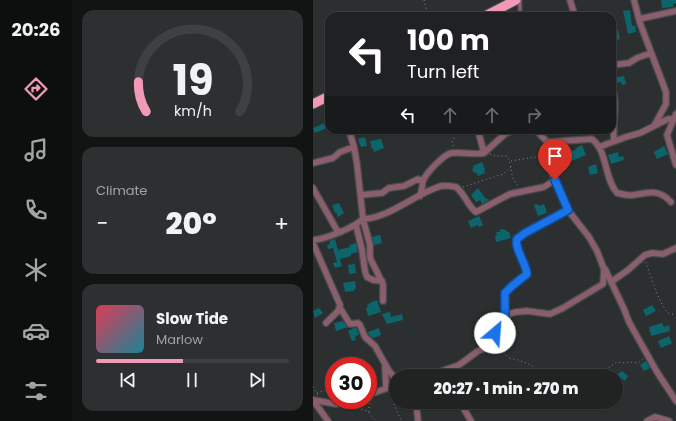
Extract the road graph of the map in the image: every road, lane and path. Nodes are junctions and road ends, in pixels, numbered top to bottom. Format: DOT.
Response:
graph roads {
  1 [pos="424,0"];
  2 [pos="516,0"];
  3 [pos="521,0"];
  4 [pos="570,0"];
  5 [pos="634,0"];
  6 [pos="676,11"];
  7 [pos="428,12"];
  8 [pos="493,12"];
  9 [pos="520,12"];
  10 [pos="574,12"];
  11 [pos="639,19"];
  12 [pos="651,53"];
  13 [pos="616,65"];
  14 [pos="325,98"];
  15 [pos="313,104"];
  16 [pos="675,117"];
  17 [pos="653,126"];
  18 [pos="350,134"];
  19 [pos="455,134"];
  20 [pos="478,134"];
  21 [pos="505,134"];
  22 [pos="540,134"];
  23 [pos="613,134"];
  24 [pos="614,141"];
  25 [pos="547,142"];
  26 [pos="354,147"];
  27 [pos="599,147"];
  28 [pos="485,152"];
  29 [pos="549,152"];
  30 [pos="455,153"];
  31 [pos="510,162"];
  32 [pos="313,163"];
  33 [pos="676,165"];
  34 [pos="511,166"];
  35 [pos="555,180"];
  36 [pos="423,181"];
  37 [pos="313,188"];
  38 [pos="459,189"];
  39 [pos="523,191"];
  40 [pos="361,195"];
  41 [pos="420,196"];
  42 [pos="671,202"];
  43 [pos="568,210"];
  44 [pos="363,219"];
  45 [pos="356,225"];
  46 [pos="338,232"];
  47 [pos="313,240"];
  48 [pos="313,243"];
  49 [pos="676,248"];
  50 [pos="645,255"];
  51 [pos="605,269"];
  52 [pos="382,281"];
  53 [pos="611,282"];
  54 [pos="383,301"];
  55 [pos="340,308"];
  56 [pos="505,314"];
  57 [pos="676,315"];
  58 [pos="326,323"];
  59 [pos="489,345"];
  60 [pos="647,355"];
  61 [pos="385,365"];
  62 [pos="448,369"];
  63 [pos="535,369"];
  64 [pos="606,369"];
  65 [pos="389,370"];
  66 [pos="313,387"];
  67 [pos="389,387"];
  68 [pos="386,388"];
  69 [pos="325,390"];
  70 [pos="377,392"];
  71 [pos="317,393"];
  72 [pos="315,400"];
  73 [pos="676,401"];
  74 [pos="325,402"];
  75 [pos="364,409"];
  76 [pos="417,409"];
  77 [pos="464,409"];
  78 [pos="369,412"];
  79 [pos="328,421"];
  80 [pos="376,421"];
  81 [pos="402,421"];
  82 [pos="418,421"];
  83 [pos="471,421"];
  84 [pos="647,421"];
  85 [pos="669,421"];
  1 -- 7 [label="path"];
  2 -- 8 [label="highway"];
  3 -- 9 [label="lane"];
  4 -- 10 [label="street"];
  5 -- 11 [label="street"];
  6 -- 11 [label="street"];
  11 -- 12 [label="street"];
  12 -- 13 [label="street"];
  12 -- 17 [label="street"];
  14 -- 15 [label="highway"];
  16 -- 17 [label="street"];
  16 -- 33 [label="street"];
  17 -- 24 [label="street"];
  18 -- 26 [label="street"];
  19 -- 30 [label="path"];
  20 -- 28 [label="street"];
  21 -- 28 [label="street"];
  22 -- 25 [label="street"];
  23 -- 24 [label="street"];
  24 -- 27 [label="street"];
  25 -- 27 [label="street"];
  25 -- 29 [label="street"];
  26 -- 32 [label="street"];
  26 -- 40 [label="street"];
  27 -- 42 [label="street"];
  28 -- 30 [label="street"];
  28 -- 31 [label="path"];
  29 -- 31 [label="path"];
  29 -- 35 [label="street"];
  30 -- 36 [label="street"];
  31 -- 34 [label="path"];
  34 -- 38 [label="path"];
  34 -- 39 [label="path"];
  35 -- 39 [label="street"];
  35 -- 43 [label="street"];
  36 -- 40 [label="street"];
  36 -- 41 [label="street"];
  37 -- 46 [label="street"];
  38 -- 39 [label="street"];
  38 -- 41 [label="street"];
  40 -- 44 [label="street"];
  41 -- 44 [label="street"];
  43 -- 51 [label="street"];
  43 -- 56 [label="street"];
  44 -- 45 [label="street"];
  44 -- 52 [label="street"];
  45 -- 46 [label="street"];
  45 -- 52 [label="street"];
  46 -- 47 [label="street"];
  48 -- 55 [label="street"];
  49 -- 50 [label="street"];
  50 -- 53 [label="street"];
  50 -- 57 [label="path"];
  51 -- 53 [label="street"];
  51 -- 56 [label="street"];
  52 -- 54 [label="street"];
  53 -- 60 [label="street"];
  55 -- 58 [label="street"];
  55 -- 61 [label="street"];
  56 -- 59 [label="street"];
  59 -- 62 [label="street"];
  59 -- 63 [label="path"];
  60 -- 64 [label="path"];
  60 -- 73 [label="street"];
  61 -- 65 [label="street"];
  61 -- 68 [label="street"];
  66 -- 71 [label="path"];
  67 -- 68 [label="street"];
  68 -- 70 [label="street"];
  68 -- 81 [label="path"];
  69 -- 71 [label="path"];
  71 -- 72 [label="path"];
  72 -- 74 [label="street"];
  72 -- 79 [label="street"];
  75 -- 78 [label="path"];
  76 -- 82 [label="street"];
  77 -- 83 [label="street"];
  78 -- 80 [label="path"];
  84 -- 85 [label="street"];
}
